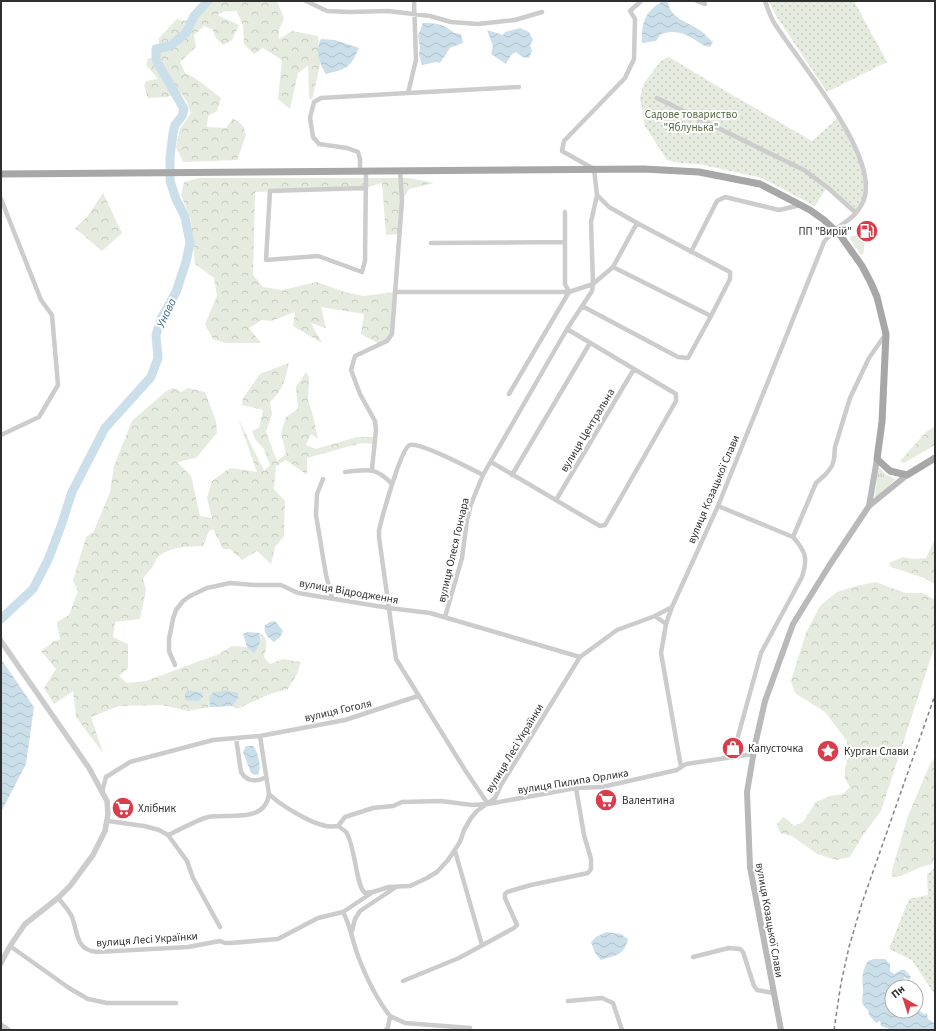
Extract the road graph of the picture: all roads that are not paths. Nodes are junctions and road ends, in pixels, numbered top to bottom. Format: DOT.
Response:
graph roads {
  1 [pos="306,1"];
  2 [pos="414,1"];
  3 [pos="641,1"];
  4 [pos="697,1"];
  5 [pos="765,1"];
  6 [pos="705,4"];
  7 [pos="542,12"];
  8 [pos="416,14"];
  9 [pos="520,87"];
  10 [pos="408,93"];
  11 [pos="657,98"];
  12 [pos="594,169"];
  13 [pos="400,170"];
  14 [pos="363,171"];
  15 [pos="1,174"];
  16 [pos="365,188"];
  17 [pos="597,195"];
  18 [pos="1,199"];
  19 [pos="801,205"];
  20 [pos="565,212"];
  21 [pos="856,213"];
  22 [pos="637,223"];
  23 [pos="835,230"];
  24 [pos="565,242"];
  25 [pos="431,243"];
  26 [pos="691,252"];
  27 [pos="613,267"];
  28 [pos="593,284"];
  29 [pos="395,292"];
  30 [pos="569,292"];
  31 [pos="582,306"];
  32 [pos="711,316"];
  33 [pos="567,329"];
  34 [pos="886,334"];
  35 [pos="590,343"];
  36 [pos="634,369"];
  37 [pos="509,394"];
  38 [pos="1,435"];
  39 [pos="935,458"];
  40 [pos="877,459"];
  41 [pos="490,464"];
  42 [pos="372,469"];
  43 [pos="345,472"];
  44 [pos="483,475"];
  45 [pos="512,475"];
  46 [pos="907,475"];
  47 [pos="323,479"];
  48 [pos="392,484"];
  49 [pos="556,500"];
  50 [pos="718,506"];
  51 [pos="869,506"];
  52 [pos="793,537"];
  53 [pos="332,598"];
  54 [pos="672,606"];
  55 [pos="389,608"];
  56 [pos="655,616"];
  57 [pos="446,617"];
  58 [pos="666,624"];
  59 [pos="1,641"];
  60 [pos="580,657"];
  61 [pos="175,665"];
  62 [pos="418,696"];
  63 [pos="260,736"];
  64 [pos="236,738"];
  65 [pos="753,754"];
  66 [pos="732,758"];
  67 [pos="681,767"];
  68 [pos="266,777"];
  69 [pos="576,788"];
  70 [pos="102,792"];
  71 [pos="268,794"];
  72 [pos="488,804"];
  73 [pos="108,821"];
  74 [pos="338,826"];
  75 [pos="168,835"];
  76 [pos="455,851"];
  77 [pos="397,887"];
  78 [pos="373,892"];
  79 [pos="58,898"];
  80 [pos="343,912"];
  81 [pos="220,927"];
  82 [pos="352,932"];
  83 [pos="482,945"];
  84 [pos="10,946"];
  85 [pos="693,957"];
  86 [pos="1,962"];
  87 [pos="403,981"];
  88 [pos="773,993"];
  89 [pos="568,1001"];
  90 [pos="176,1003"];
  91 [pos="390,1016"];
  92 [pos="1,1025"];
  93 [pos="470,1028"];
  94 [pos="8,1030"];
  95 [pos="386,1030"];
  96 [pos="622,1030"];
  97 [pos="781,1030"];
  1 -- 8 [label="street"];
  2 -- 8 [label="street"];
  3 -- 12 [label="street"];
  4 -- 6 [label="street"];
  5 -- 21 [label="street"];
  7 -- 8 [label="street"];
  8 -- 10 [label="street"];
  9 -- 10 [label="street"];
  10 -- 14 [label="street"];
  11 -- 21 [label="street"];
  12 -- 13 [label="main road"];
  12 -- 17 [label="street"];
  12 -- 19 [label="main road"];
  13 -- 14 [label="main road"];
  13 -- 29 [label="street"];
  14 -- 15 [label="main road"];
  14 -- 16 [label="street"];
  16 -- 16 [label="street"];
  17 -- 22 [label="street"];
  17 -- 28 [label="street"];
  18 -- 38 [label="street"];
  19 -- 23 [label="main road"];
  19 -- 26 [label="street"];
  20 -- 24 [label="street"];
  21 -- 23 [label="street, вулиця Козацької Слави"];
  22 -- 26 [label="street"];
  22 -- 27 [label="street"];
  23 -- 34 [label="main road"];
  23 -- 50 [label="street, вулиця Козацької Слави"];
  24 -- 25 [label="street"];
  24 -- 30 [label="street"];
  26 -- 32 [label="street"];
  27 -- 28 [label="street"];
  27 -- 32 [label="street"];
  28 -- 30 [label="street"];
  28 -- 31 [label="street, вулиця Олеся Гончара"];
  29 -- 30 [label="street"];
  29 -- 42 [label="street"];
  30 -- 37 [label="street"];
  31 -- 32 [label="street"];
  31 -- 33 [label="street, вулиця Олеся Гончара"];
  33 -- 35 [label="street"];
  33 -- 41 [label="street, вулиця Олеся Гончара"];
  34 -- 40 [label="main road"];
  34 -- 52 [label="street"];
  35 -- 36 [label="street"];
  35 -- 45 [label="street"];
  36 -- 49 [label="street, вулиця Центральна"];
  36 -- 49 [label="street"];
  39 -- 46 [label="main road"];
  40 -- 46 [label="main road"];
  40 -- 51 [label="main road"];
  41 -- 44 [label="street, вулиця Олеся Гончара"];
  41 -- 45 [label="street"];
  42 -- 43 [label="street"];
  42 -- 48 [label="street"];
  44 -- 48 [label="street"];
  44 -- 57 [label="street, вулиця Олеся Гончара"];
  45 -- 49 [label="street"];
  46 -- 51 [label="main road"];
  47 -- 53 [label="street"];
  48 -- 55 [label="street"];
  50 -- 52 [label="street"];
  50 -- 54 [label="street, вулиця Козацької Слави"];
  51 -- 65 [label="main road, вулиця Козацької Слави"];
  52 -- 66 [label="street"];
  53 -- 55 [label="street, вулиця Відродження"];
  53 -- 61 [label="street, вулиця Відродження"];
  54 -- 56 [label="street, вулиця Лесі Українки"];
  54 -- 58 [label="street, вулиця Козацької Слави"];
  55 -- 57 [label="street, вулиця Відродження"];
  55 -- 62 [label="street"];
  56 -- 58 [label="street"];
  56 -- 60 [label="street, вулиця Лесі Українки"];
  57 -- 60 [label="street, вулиця Відродження"];
  58 -- 67 [label="street, вулиця Козацької Слави"];
  59 -- 70 [label="street"];
  60 -- 72 [label="street, вулиця Лесі Українки"];
  62 -- 63 [label="street, вулиця Гоголя"];
  62 -- 72 [label="street"];
  63 -- 64 [label="street, вулиця Гоголя"];
  63 -- 68 [label="street"];
  64 -- 68 [label="street"];
  64 -- 70 [label="street, вулиця Гоголя"];
  65 -- 66 [label="street, вулиця Пилипа Орлика"];
  65 -- 88 [label="main road, вулиця Козацької Слави"];
  66 -- 67 [label="street, вулиця Пилипа Орлика"];
  67 -- 69 [label="street, вулиця Пилипа Орлика"];
  68 -- 71 [label="street"];
  69 -- 72 [label="street, вулиця Пилипа Орлика"];
  69 -- 83 [label="street"];
  70 -- 73 [label="street"];
  71 -- 74 [label="street"];
  71 -- 75 [label="street"];
  72 -- 74 [label="street, вулиця Пилипа Орлика"];
  72 -- 76 [label="street, вулиця Лесі Українки"];
  73 -- 75 [label="street"];
  73 -- 79 [label="street"];
  74 -- 78 [label="street"];
  75 -- 81 [label="street"];
  76 -- 77 [label="street, вулиця Лесі Українки"];
  76 -- 83 [label="street"];
  77 -- 78 [label="street, вулиця Лесі Українки"];
  77 -- 82 [label="street"];
  78 -- 80 [label="street, вулиця Лесі Українки"];
  79 -- 80 [label="street, вулиця Лесі Українки"];
  79 -- 84 [label="street"];
  80 -- 82 [label="street"];
  82 -- 91 [label="street"];
  83 -- 87 [label="street"];
  84 -- 86 [label="street"];
  84 -- 90 [label="street"];
  85 -- 88 [label="street"];
  88 -- 97 [label="main road, вулиця Козацької Слави"];
  89 -- 96 [label="street"];
  91 -- 93 [label="street"];
  91 -- 95 [label="street"];
  92 -- 94 [label="street"];
}
